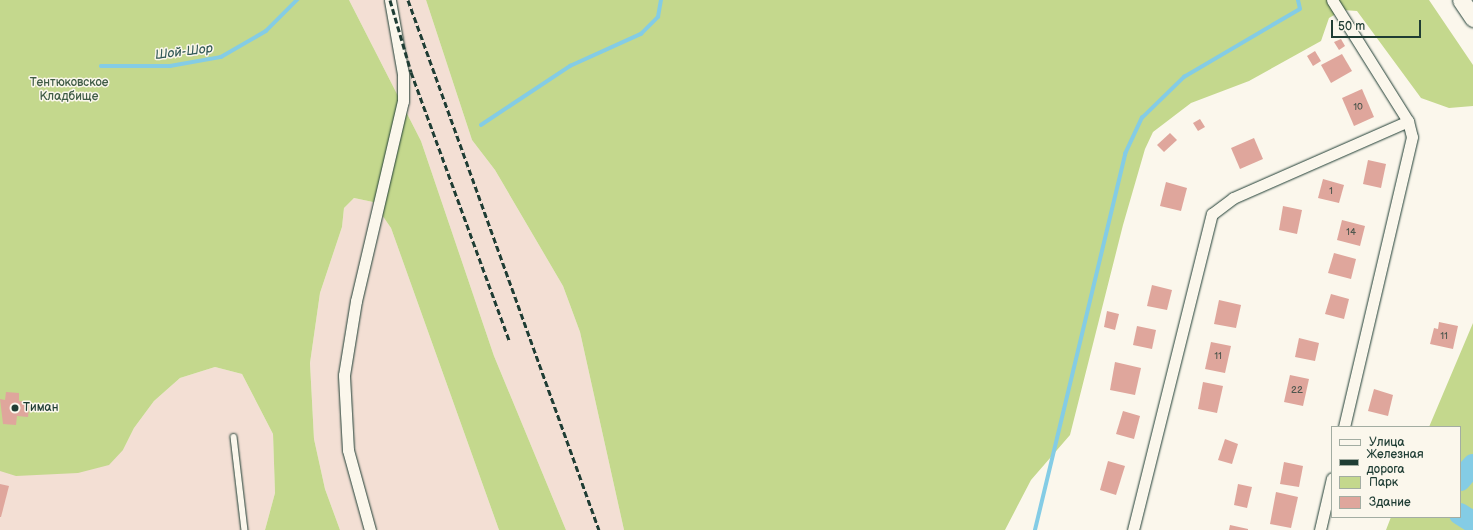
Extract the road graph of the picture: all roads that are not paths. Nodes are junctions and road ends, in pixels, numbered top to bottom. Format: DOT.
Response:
graph roads {
  1 [pos="390,0"];
  2 [pos="1332,0"];
  3 [pos="1461,0"];
  4 [pos="1473,18"];
  5 [pos="1408,121"];
  6 [pos="1344,426"];
  7 [pos="234,437"];
  8 [pos="1331,482"];
  9 [pos="245,530"];
  10 [pos="370,530"];
  11 [pos="1133,530"];
  12 [pos="1320,530"];
  1 -- 10 [label="street"];
  2 -- 5 [label="street"];
  3 -- 4 [label="main road"];
  5 -- 6 [label="street"];
  5 -- 11 [label="street"];
  7 -- 9 [label="lane"];
  8 -- 12 [label="street"];
}
